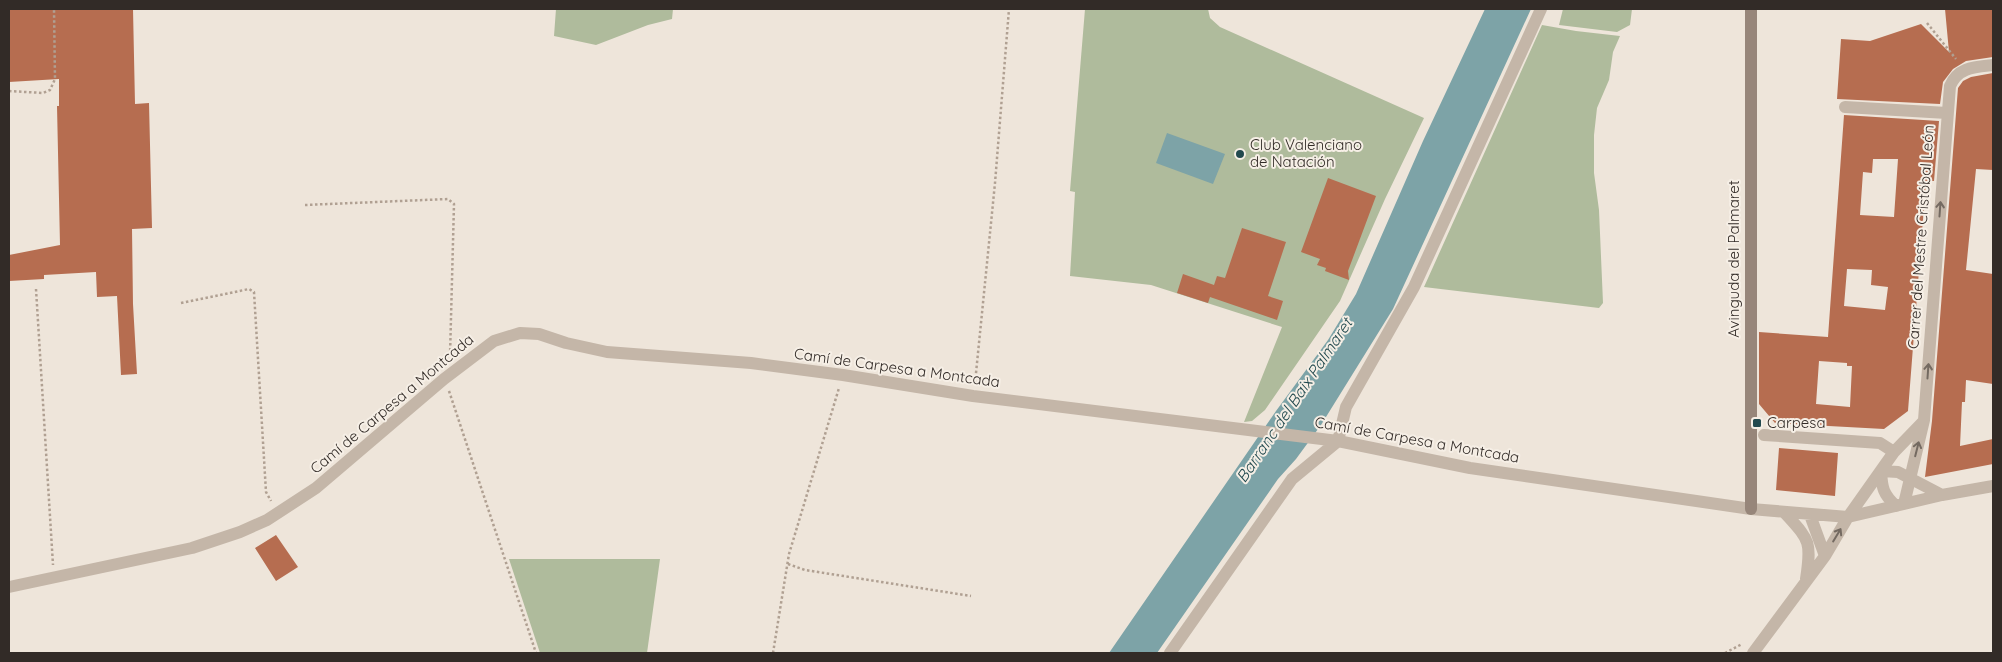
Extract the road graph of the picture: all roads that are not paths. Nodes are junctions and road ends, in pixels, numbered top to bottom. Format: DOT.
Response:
graph roads {
  1 [pos="1541,9"];
  2 [pos="1751,9"];
  3 [pos="1993,65"];
  4 [pos="1845,107"];
  5 [pos="1947,114"];
  6 [pos="1924,420"];
  7 [pos="1764,435"];
  8 [pos="1333,440"];
  9 [pos="1894,452"];
  10 [pos="1881,471"];
  11 [pos="1910,479"];
  12 [pos="1993,486"];
  13 [pos="1942,495"];
  14 [pos="1900,505"];
  15 [pos="1751,508"];
  16 [pos="1784,512"];
  17 [pos="1810,515"];
  18 [pos="1826,516"];
  19 [pos="1848,517"];
  20 [pos="1816,528"];
  21 [pos="1807,538"];
  22 [pos="1824,556"];
  23 [pos="1806,581"];
  24 [pos="9,587"];
  25 [pos="1170,653"];
  26 [pos="1753,653"];
  1 -- 8 [label="street"];
  2 -- 15 [label="street, Avinguda del Palmaret"];
  3 -- 5 [label="street, Carrer del Mestre Cristóbal León"];
  4 -- 5 [label="street"];
  6 -- 5 [label="street, Carrer del Mestre Cristóbal León, one-way"];
  6 -- 9 [label="street"];
  11 -- 6 [label="street, Carrer del Mestre Cristóbal León, one-way"];
  7 -- 9 [label="street"];
  8 -- 15 [label="street, Camí de Carpesa a Montcada"];
  8 -- 24 [label="street, Camí de Carpesa a Montcada"];
  8 -- 25 [label="street"];
  9 -- 10 [label="street"];
  10 -- 11 [label="street"];
  10 -- 14 [label="street"];
  10 -- 19 [label="street"];
  11 -- 13 [label="street"];
  11 -- 14 [label="street, Carrer del Mestre Cristóbal León"];
  12 -- 13 [label="street, Camí de Carpesa a Montcada"];
  13 -- 14 [label="street, Camí de Carpesa a Montcada"];
  14 -- 19 [label="street, Camí de Carpesa a Montcada"];
  15 -- 16 [label="street, Camí de Carpesa a Montcada"];
  16 -- 17 [label="street, Camí de Carpesa a Montcada"];
  16 -- 21 [label="street"];
  17 -- 18 [label="street, Camí de Carpesa a Montcada"];
  17 -- 20 [label="street"];
  18 -- 19 [label="street, Camí de Carpesa a Montcada"];
  18 -- 20 [label="street"];
  22 -- 19 [label="street, one-way"];
  20 -- 21 [label="street"];
  20 -- 22 [label="street"];
  21 -- 23 [label="street"];
  22 -- 23 [label="street"];
  23 -- 26 [label="street"];
}
